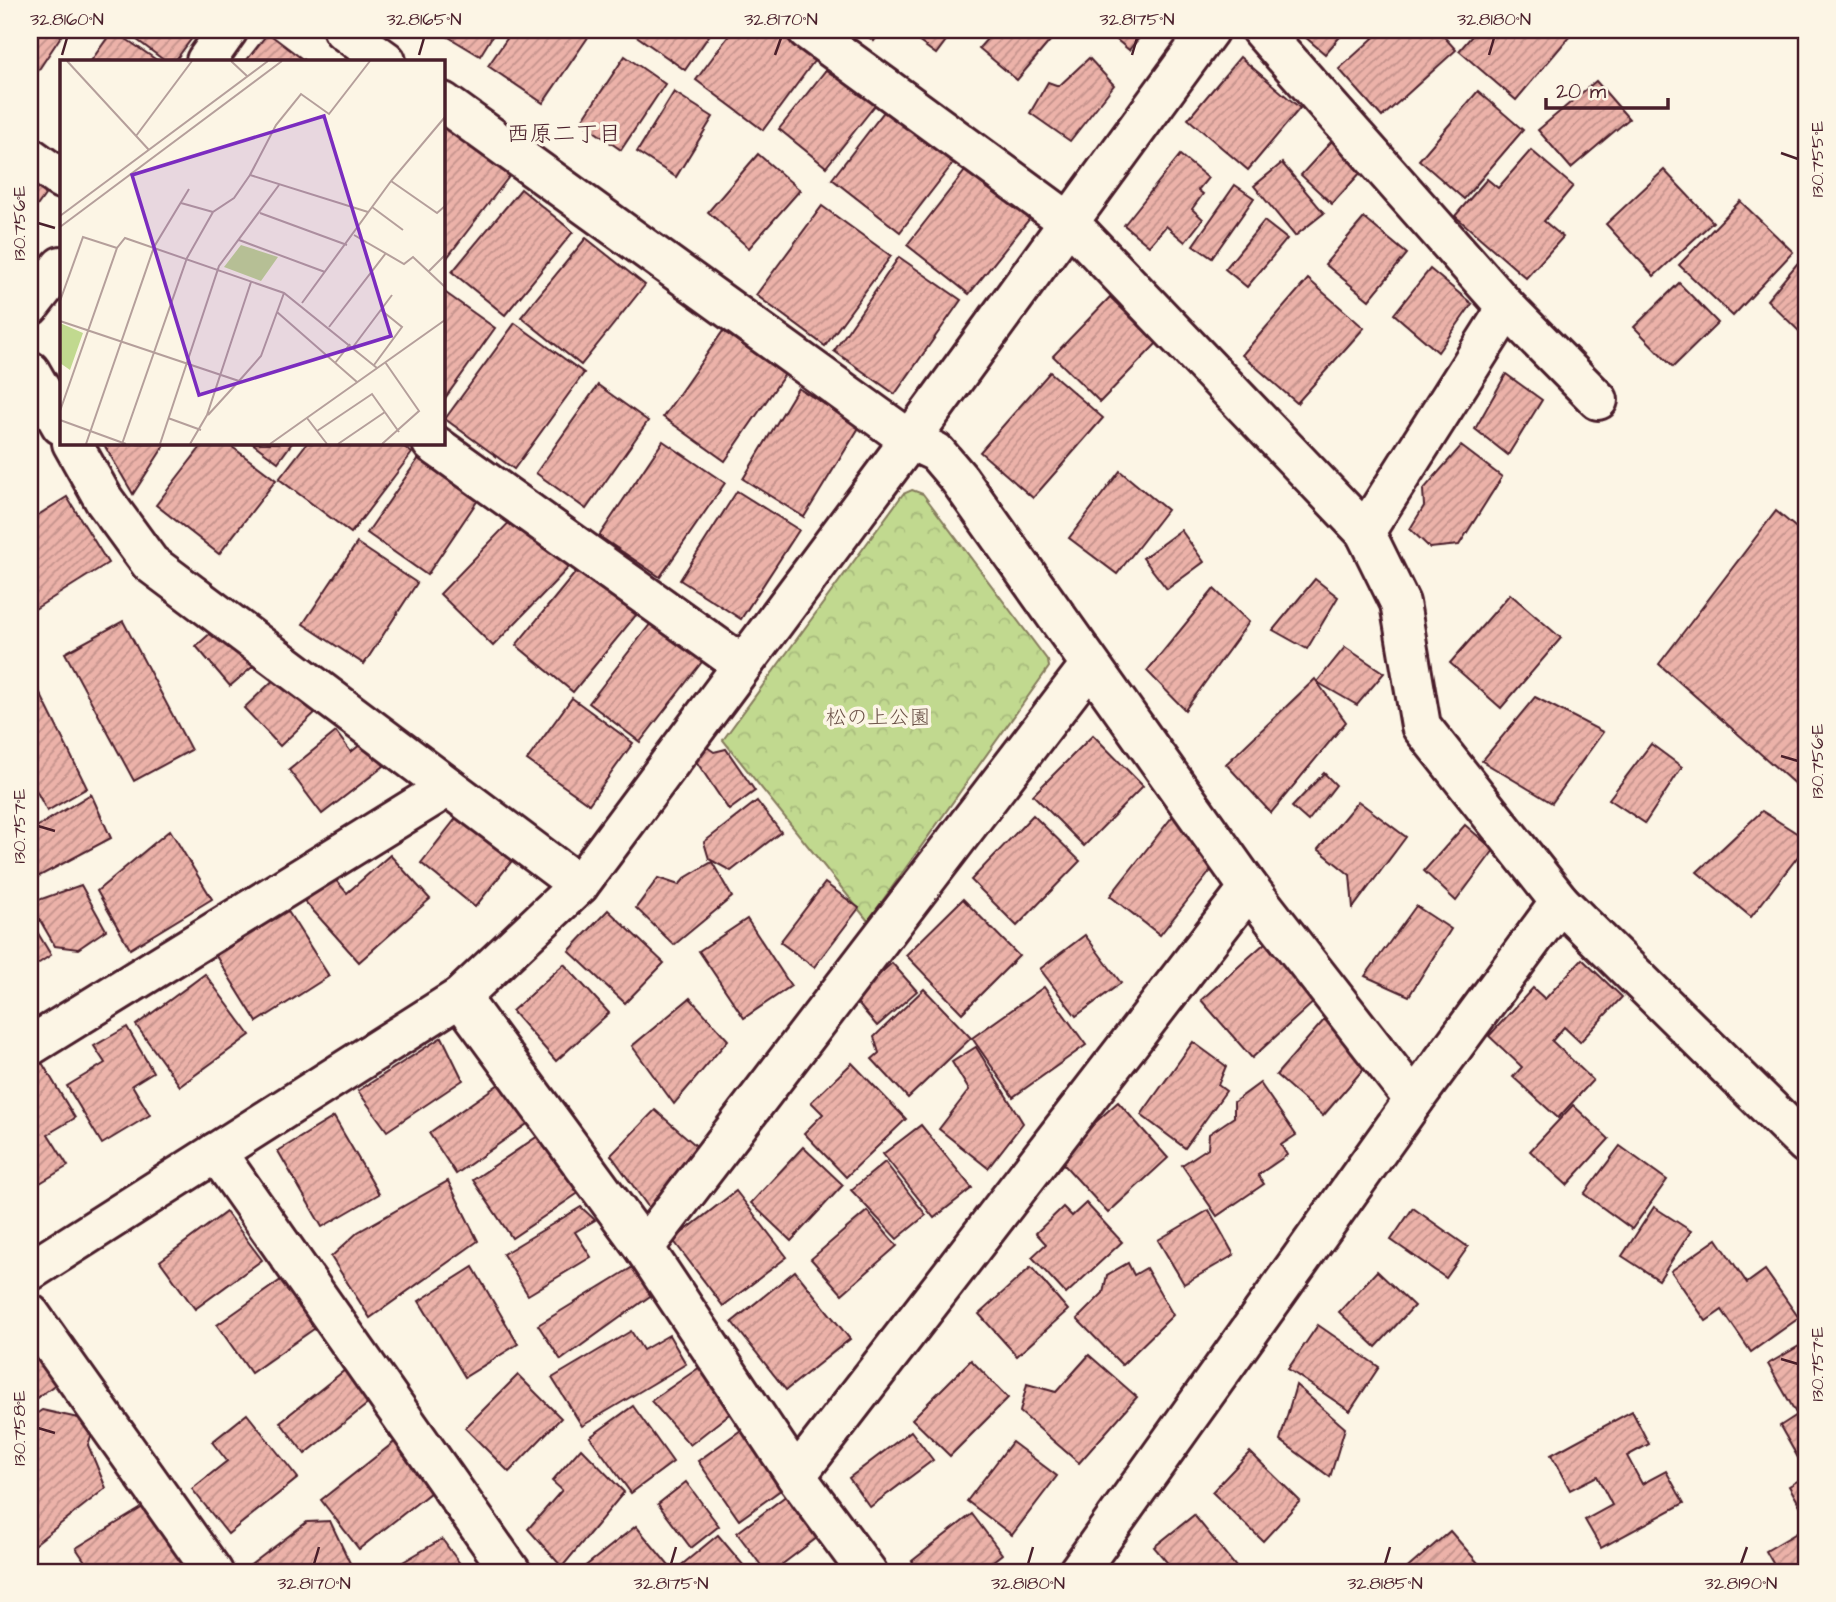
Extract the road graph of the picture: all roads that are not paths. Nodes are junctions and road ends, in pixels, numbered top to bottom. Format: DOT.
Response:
graph roads {
  1 [pos="228,30"];
  2 [pos="343,30"];
  3 [pos="807,30"];
  4 [pos="1209,30"];
  5 [pos="1261,30"];
  6 [pos="207,60"];
  7 [pos="385,60"];
  8 [pos="444,103"];
  9 [pos="30,157"];
  10 [pos="60,178"];
  11 [pos="1069,222"];
  12 [pos="60,267"];
  13 [pos="30,306"];
  14 [pos="1507,308"];
  15 [pos="30,371"];
  16 [pos="1598,400"];
  17 [pos="60,423"];
  18 [pos="910,440"];
  19 [pos="73,444"];
  20 [pos="433,444"];
  21 [pos="1364,532"];
  22 [pos="741,664"];
  23 [pos="1090,665"];
  24 [pos="448,787"];
  25 [pos="579,885"];
  26 [pos="1250,888"];
  27 [pos="1560,902"];
  28 [pos="460,997"];
  29 [pos="30,1046"];
  30 [pos="1415,1100"];
  31 [pos="1806,1144"];
  32 [pos="216,1152"];
  33 [pos="644,1248"];
  34 [pos="31,1267"];
  35 [pos="30,1314"];
  36 [pos="796,1476"];
  37 [pos="857,1568"];
  38 [pos="212,1572"];
  39 [pos="511,1572"];
  40 [pos="1078,1572"];
  1 -- 6 [label="street"];
  2 -- 7 [label="street"];
  3 -- 11 [label="street"];
  4 -- 11 [label="street"];
  5 -- 14 [label="street"];
  8 -- 18 [label="street"];
  9 -- 10 [label="street"];
  11 -- 18 [label="street"];
  11 -- 21 [label="street"];
  12 -- 13 [label="street"];
  14 -- 16 [label="street"];
  14 -- 21 [label="street"];
  15 -- 17 [label="street"];
  18 -- 22 [label="street"];
  18 -- 23 [label="street"];
  19 -- 24 [label="street"];
  20 -- 22 [label="street"];
  21 -- 27 [label="street"];
  22 -- 25 [label="street"];
  23 -- 26 [label="street"];
  23 -- 33 [label="street"];
  24 -- 25 [label="street"];
  24 -- 29 [label="street"];
  25 -- 28 [label="street"];
  26 -- 30 [label="street"];
  26 -- 36 [label="street"];
  27 -- 30 [label="street"];
  27 -- 31 [label="street"];
  28 -- 32 [label="street"];
  28 -- 33 [label="street"];
  30 -- 40 [label="street"];
  32 -- 34 [label="street"];
  32 -- 39 [label="street"];
  33 -- 36 [label="street"];
  35 -- 38 [label="street"];
  36 -- 37 [label="street"];
}
